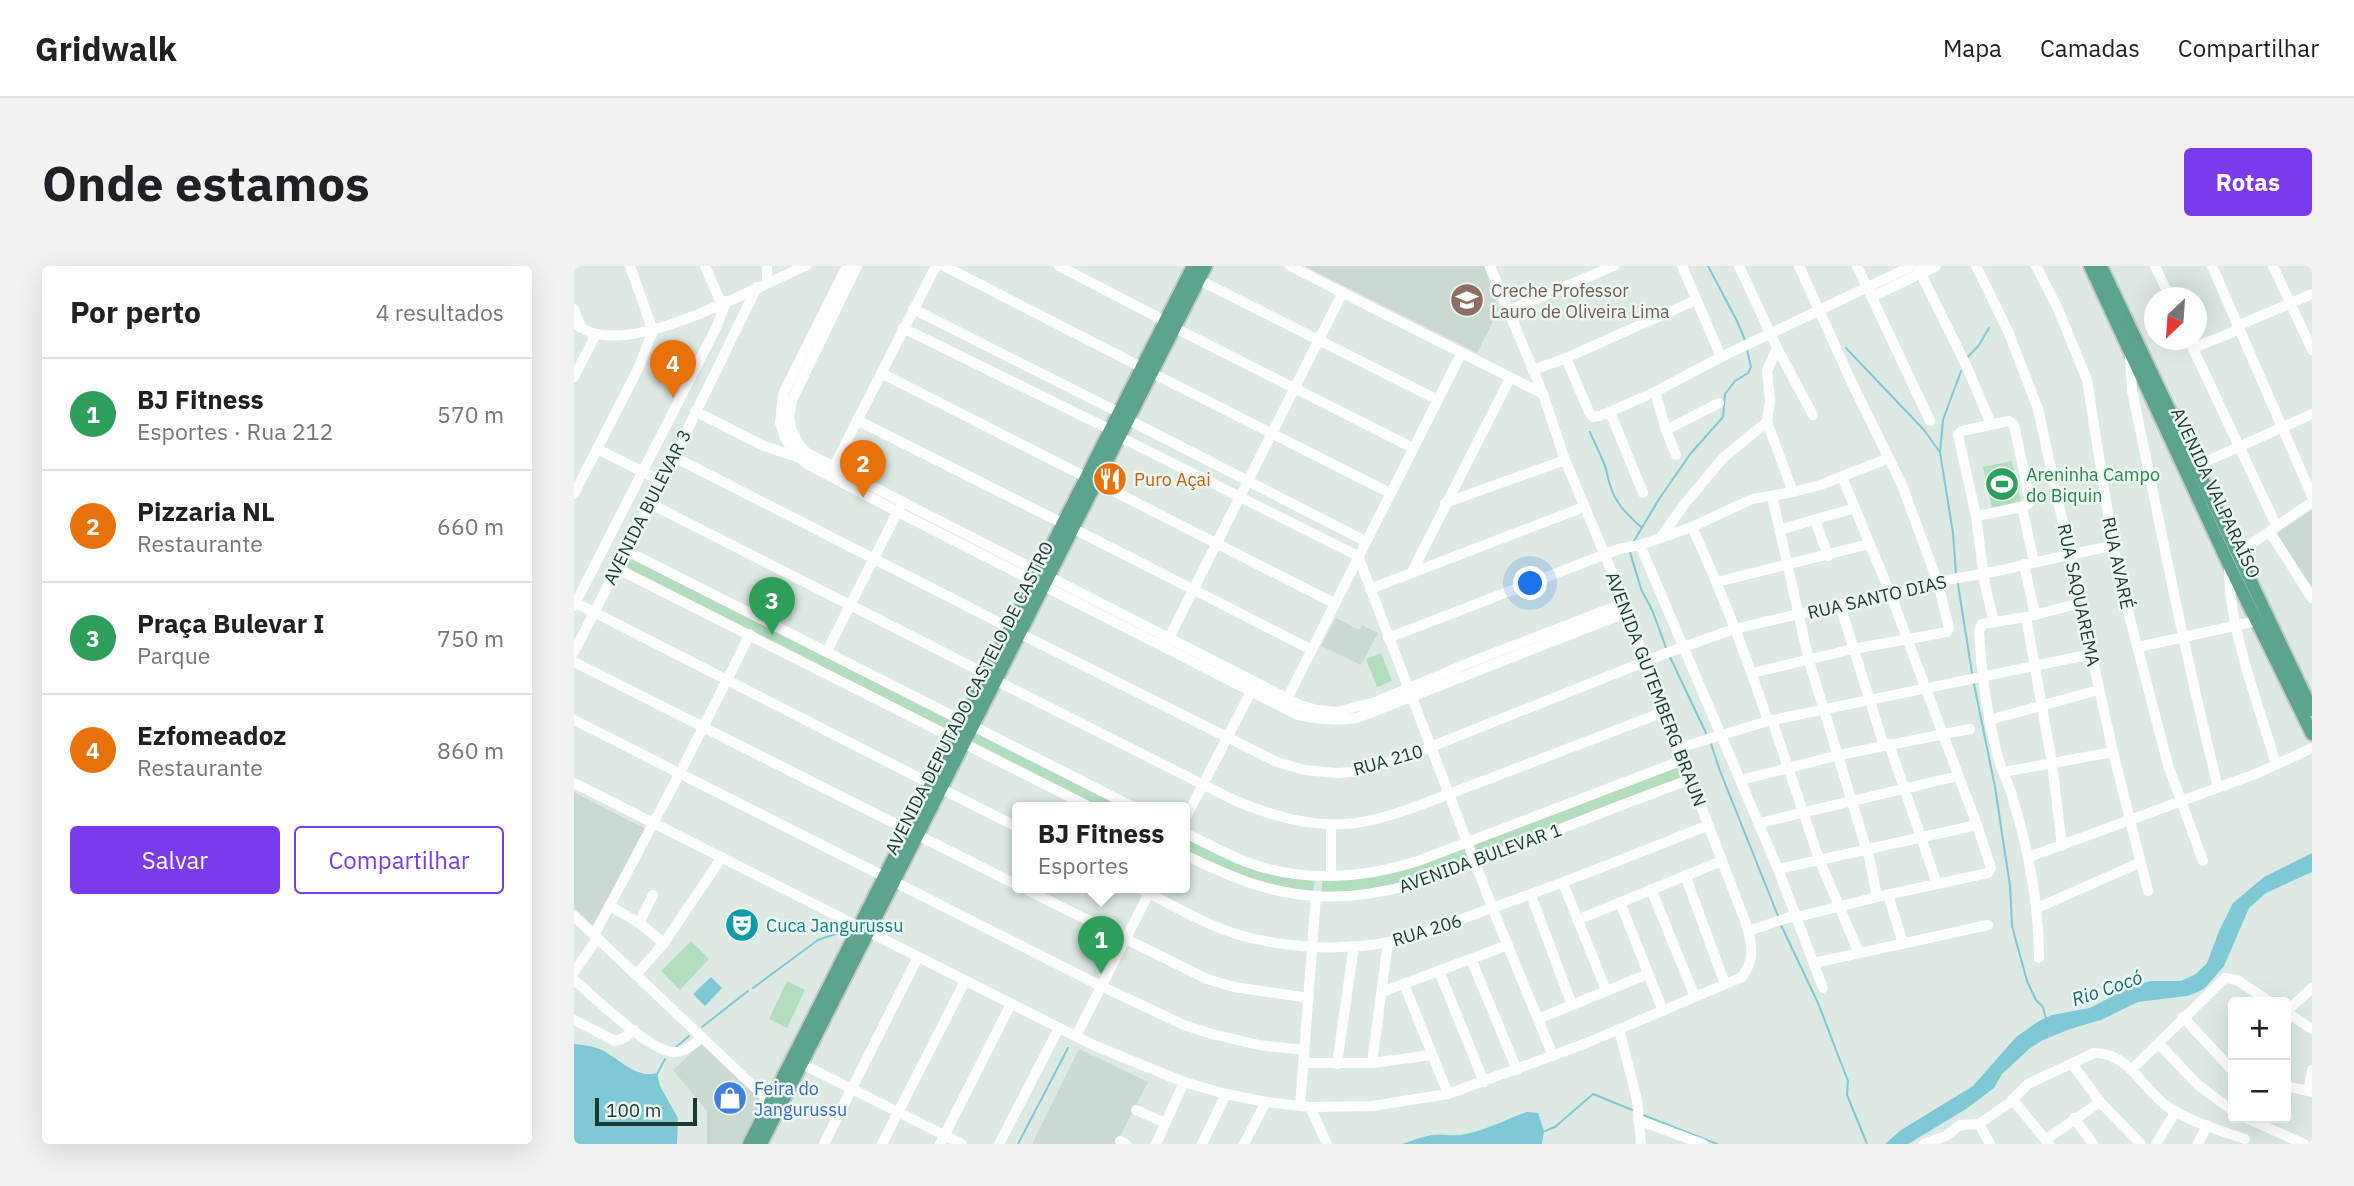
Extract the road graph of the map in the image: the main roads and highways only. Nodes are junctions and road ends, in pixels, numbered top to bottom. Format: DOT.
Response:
graph roads {
  1 [pos="1193,266"];
  2 [pos="1206,266"];
  3 [pos="2090,266"];
  4 [pos="2101,266"];
  5 [pos="1170,324"];
  6 [pos="2199,487"];
  7 [pos="2233,559"];
  8 [pos="2312,710"];
  9 [pos="2312,734"];
  10 [pos="815,1026"];
  11 [pos="749,1144"];
  12 [pos="761,1144"];
  1 -- 5 [label="main road, AVENIDA DEPUTADO CASTELO DE CASTRO"];
  2 -- 5 [label="main road, AVENIDA DEPUTADO CASTELO DE CASTRO"];
  3 -- 6 [label="main road, AVENIDA VALPARAÍSO"];
  4 -- 6 [label="main road, AVENIDA VALPARAÍSO"];
  5 -- 10 [label="main road, AVENIDA DEPUTADO CASTELO DE CASTRO"];
  6 -- 7 [label="main road, AVENIDA VALPARAÍSO"];
  7 -- 8 [label="main road, AVENIDA VALPARAÍSO"];
  7 -- 9 [label="main road, AVENIDA VALPARAÍSO"];
  10 -- 11 [label="main road, AVENIDA DEPUTADO CASTELO DE CASTRO"];
  10 -- 12 [label="main road, AVENIDA DEPUTADO CASTELO DE CASTRO"];
}
